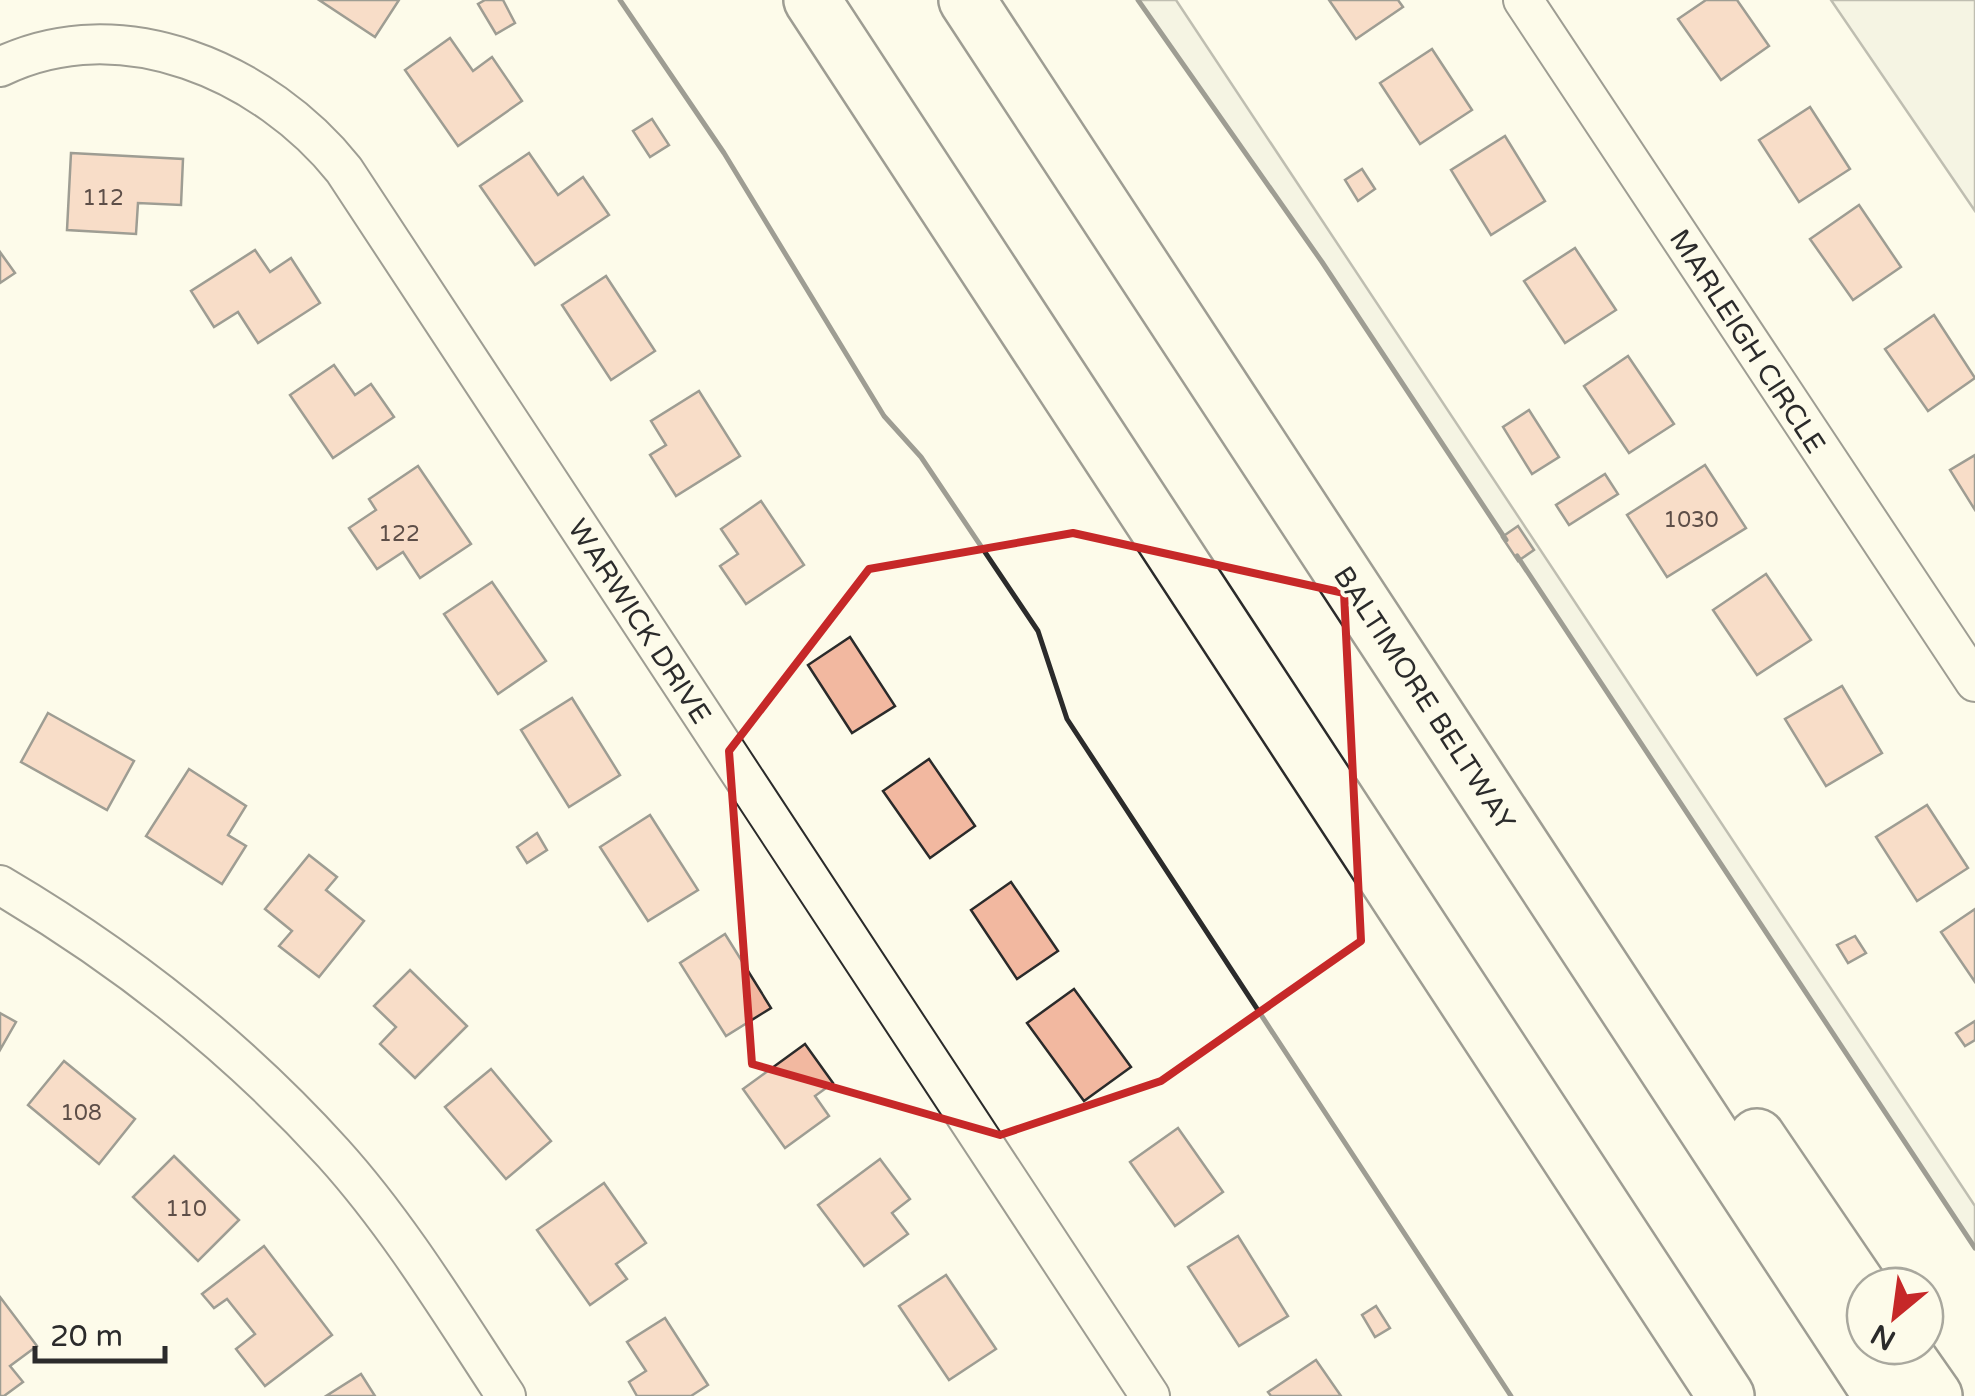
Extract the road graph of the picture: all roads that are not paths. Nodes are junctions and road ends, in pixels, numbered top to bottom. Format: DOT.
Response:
graph roads {
  1 [pos="812,0"];
  2 [pos="967,0"];
  3 [pos="1523,0"];
  4 [pos="0,67"];
  5 [pos="1975,682"];
  6 [pos="1497,808"];
  7 [pos="0,886"];
  8 [pos="1845,1267"];
  9 [pos="1914,1366"];
  10 [pos="506,1396"];
  11 [pos="1150,1396"];
  12 [pos="1726,1396"];
  13 [pos="1882,1396"];
  14 [pos="1934,1396"];
  1 -- 12 [label="highway"];
  2 -- 6 [label="highway, BALTIMORE BELTWAY"];
  3 -- 5 [label="street, MARLEIGH CIRCLE"];
  4 -- 11 [label="street, WARWICK DRIVE"];
  6 -- 8 [label="highway"];
  6 -- 13 [label="highway, BALTIMORE BELTWAY"];
  7 -- 10 [label="street"];
  9 -- 14 [label="highway"];
}
